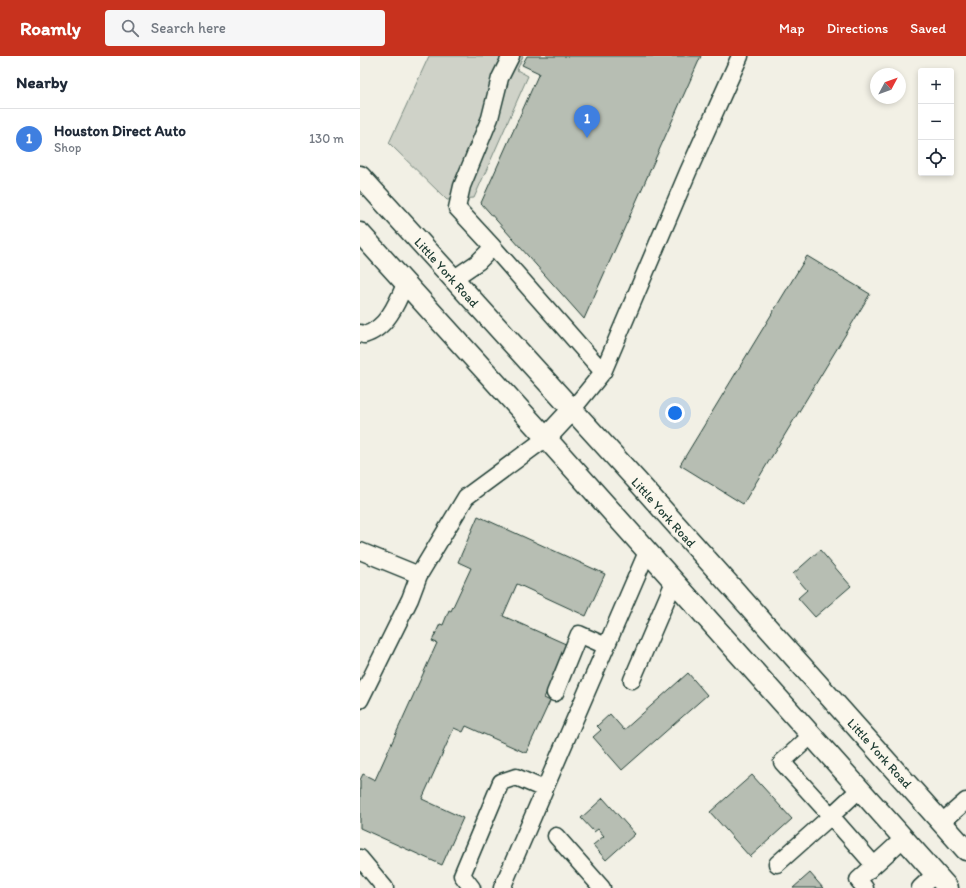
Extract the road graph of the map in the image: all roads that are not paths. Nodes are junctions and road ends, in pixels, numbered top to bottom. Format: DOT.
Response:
graph roads {
  1 [pos="511,56"];
  2 [pos="740,56"];
  3 [pos="360,176"];
  4 [pos="360,233"];
  5 [pos="493,247"];
  6 [pos="453,279"];
  7 [pos="405,284"];
  8 [pos="360,333"];
  9 [pos="603,372"];
  10 [pos="572,410"];
  11 [pos="546,438"];
  12 [pos="360,551"];
  13 [pos="647,552"];
  14 [pos="419,575"];
  15 [pos="674,582"];
  16 [pos="606,646"];
  17 [pos="632,680"];
  18 [pos="555,693"];
  19 [pos="360,700"];
  20 [pos="812,735"];
  21 [pos="544,789"];
  22 [pos="860,789"];
  23 [pos="965,802"];
  24 [pos="831,816"];
  25 [pos="942,822"];
  26 [pos="556,836"];
  27 [pos="904,838"];
  28 [pos="966,850"];
  29 [pos="360,858"];
  30 [pos="777,864"];
  31 [pos="874,865"];
  32 [pos="942,881"];
  33 [pos="385,888"];
  34 [pos="472,888"];
  35 [pos="502,888"];
  36 [pos="602,888"];
  37 [pos="865,888"];
  38 [pos="920,888"];
  1 -- 5 [label="street"];
  2 -- 9 [label="street"];
  3 -- 6 [label="main road, Little York Road"];
  4 -- 7 [label="main road"];
  5 -- 6 [label="street"];
  5 -- 9 [label="street"];
  6 -- 10 [label="main road, Little York Road"];
  7 -- 8 [label="street"];
  7 -- 11 [label="main road"];
  9 -- 10 [label="street"];
  10 -- 11 [label="main road"];
  10 -- 25 [label="main road, Little York Road"];
  11 -- 13 [label="main road"];
  11 -- 14 [label="street"];
  12 -- 14 [label="street"];
  13 -- 15 [label="main road"];
  13 -- 16 [label="street"];
  14 -- 19 [label="street"];
  15 -- 17 [label="street"];
  15 -- 20 [label="main road"];
  16 -- 18 [label="street"];
  16 -- 21 [label="street"];
  20 -- 22 [label="main road"];
  20 -- 24 [label="street"];
  21 -- 34 [label="street"];
  21 -- 35 [label="street"];
  22 -- 24 [label="street"];
  22 -- 27 [label="main road"];
  23 -- 25 [label="street"];
  24 -- 30 [label="street"];
  24 -- 31 [label="street"];
  25 -- 28 [label="main road, Little York Road"];
  26 -- 36 [label="street"];
  27 -- 31 [label="street"];
  27 -- 32 [label="main road"];
  29 -- 33 [label="street"];
  31 -- 37 [label="street"];
  32 -- 38 [label="street"];
}
